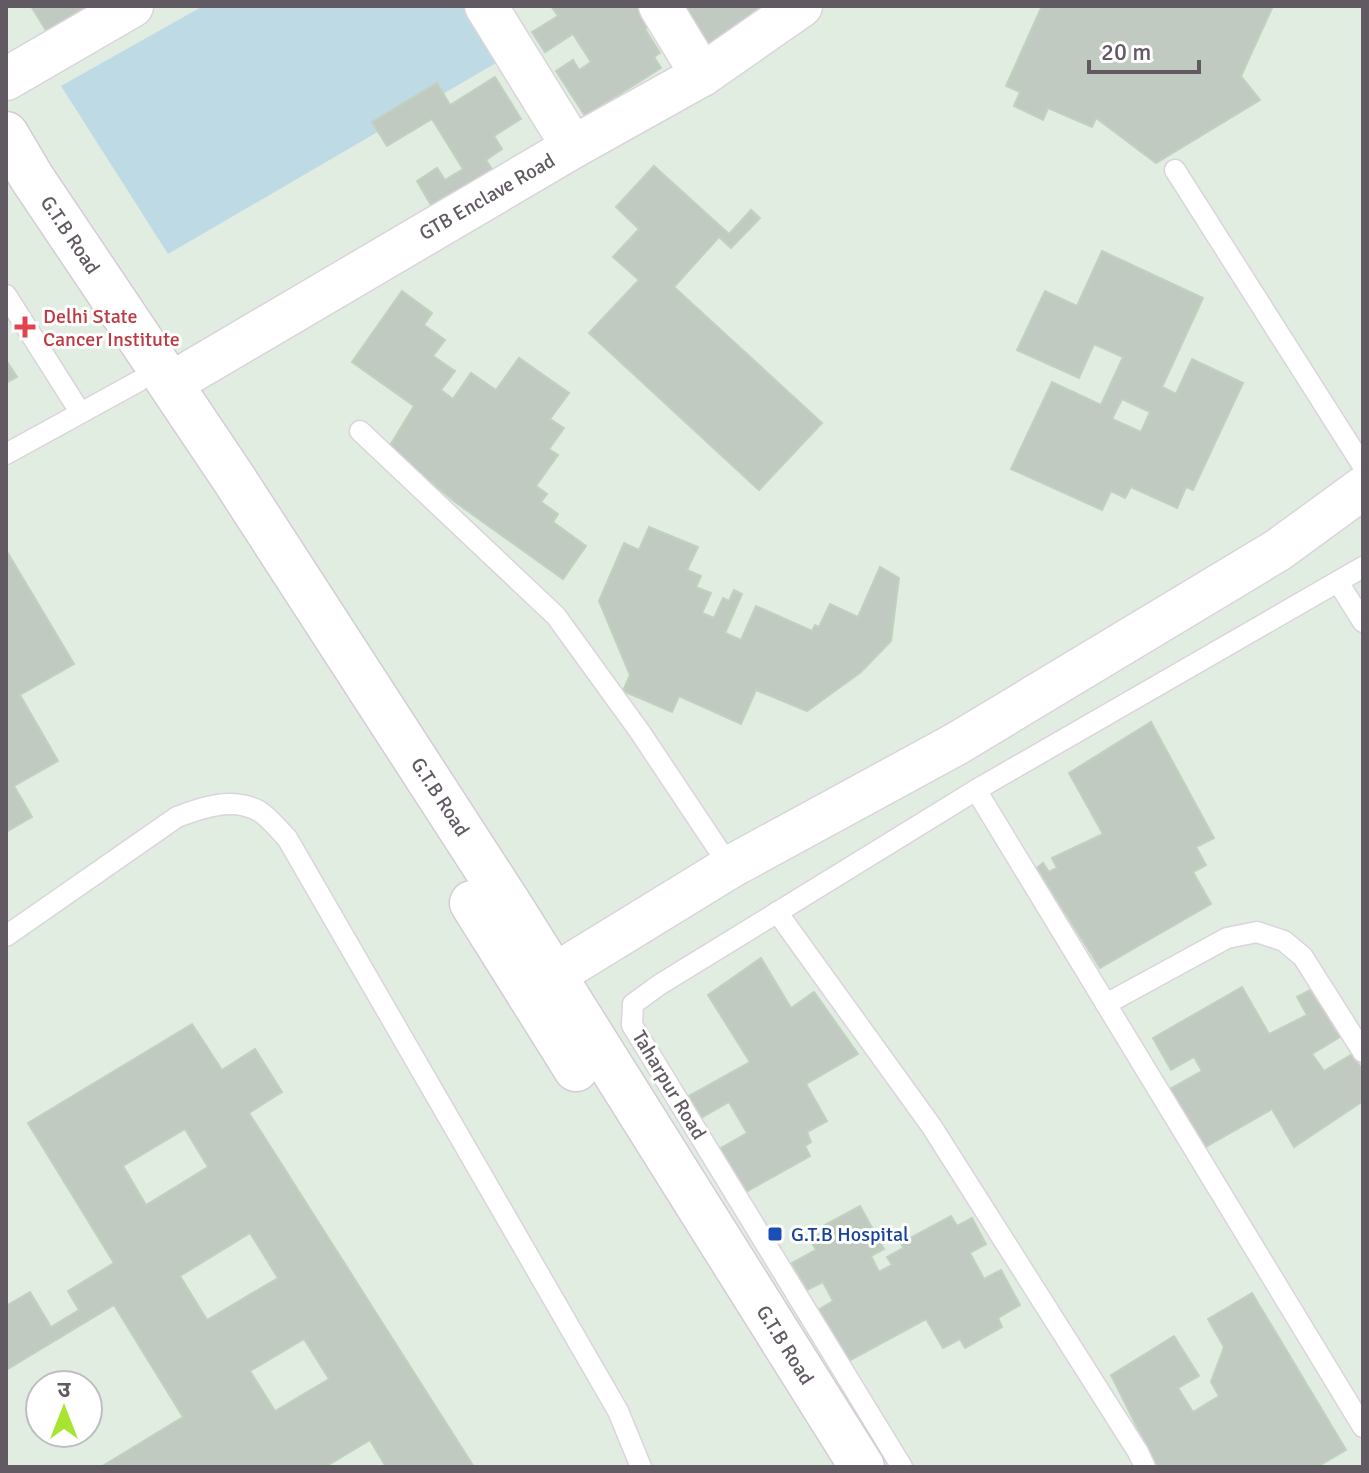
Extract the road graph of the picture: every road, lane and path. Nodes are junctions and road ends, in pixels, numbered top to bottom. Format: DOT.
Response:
graph roads {
  1 [pos="132,6"];
  2 [pos="486,6"];
  3 [pos="660,6"];
  4 [pos="801,6"];
  5 [pos="702,75"];
  6 [pos="6,79"];
  7 [pos="6,134"];
  8 [pos="573,147"];
  9 [pos="1175,170"];
  10 [pos="6,178"];
  11 [pos="6,295"];
  12 [pos="155,383"];
  13 [pos="80,412"];
  14 [pos="360,431"];
  15 [pos="6,454"];
  16 [pos="1363,466"];
  17 [pos="1363,488"];
  18 [pos="1363,567"];
  19 [pos="1338,582"];
  20 [pos="1363,622"];
  21 [pos="976,790"];
  22 [pos="730,867"];
  23 [pos="777,912"];
  24 [pos="6,936"];
  25 [pos="554,975"];
  26 [pos="1106,1004"];
  27 [pos="1363,1052"];
  28 [pos="1363,1427"];
  29 [pos="641,1467"];
  30 [pos="826,1467"];
  31 [pos="862,1467"];
  32 [pos="902,1467"];
  33 [pos="1145,1467"];
  1 -- 6 [label="street"];
  2 -- 8 [label="street"];
  3 -- 5 [label="street"];
  4 -- 5 [label="street, GTB Enclave Road"];
  5 -- 8 [label="street, GTB Enclave Road"];
  7 -- 12 [label="main road, G.T.B Road"];
  8 -- 12 [label="street, GTB Enclave Road"];
  9 -- 16 [label="lane"];
  10 -- 12 [label="main road, G.T.B Road"];
  11 -- 13 [label="lane"];
  12 -- 13 [label="lane"];
  12 -- 25 [label="main road, G.T.B Road"];
  12 -- 30 [label="main road, G.T.B Road"];
  13 -- 15 [label="lane"];
  14 -- 22 [label="lane"];
  17 -- 22 [label="street"];
  18 -- 19 [label="lane, Taharpur Road"];
  19 -- 20 [label="lane"];
  19 -- 21 [label="lane, Taharpur Road"];
  21 -- 23 [label="lane, Taharpur Road"];
  21 -- 26 [label="lane"];
  22 -- 25 [label="street"];
  23 -- 32 [label="lane, Taharpur Road"];
  23 -- 33 [label="lane"];
  24 -- 29 [label="lane"];
  25 -- 31 [label="main road, G.T.B Road"];
  26 -- 27 [label="lane"];
  26 -- 28 [label="lane"];
}
